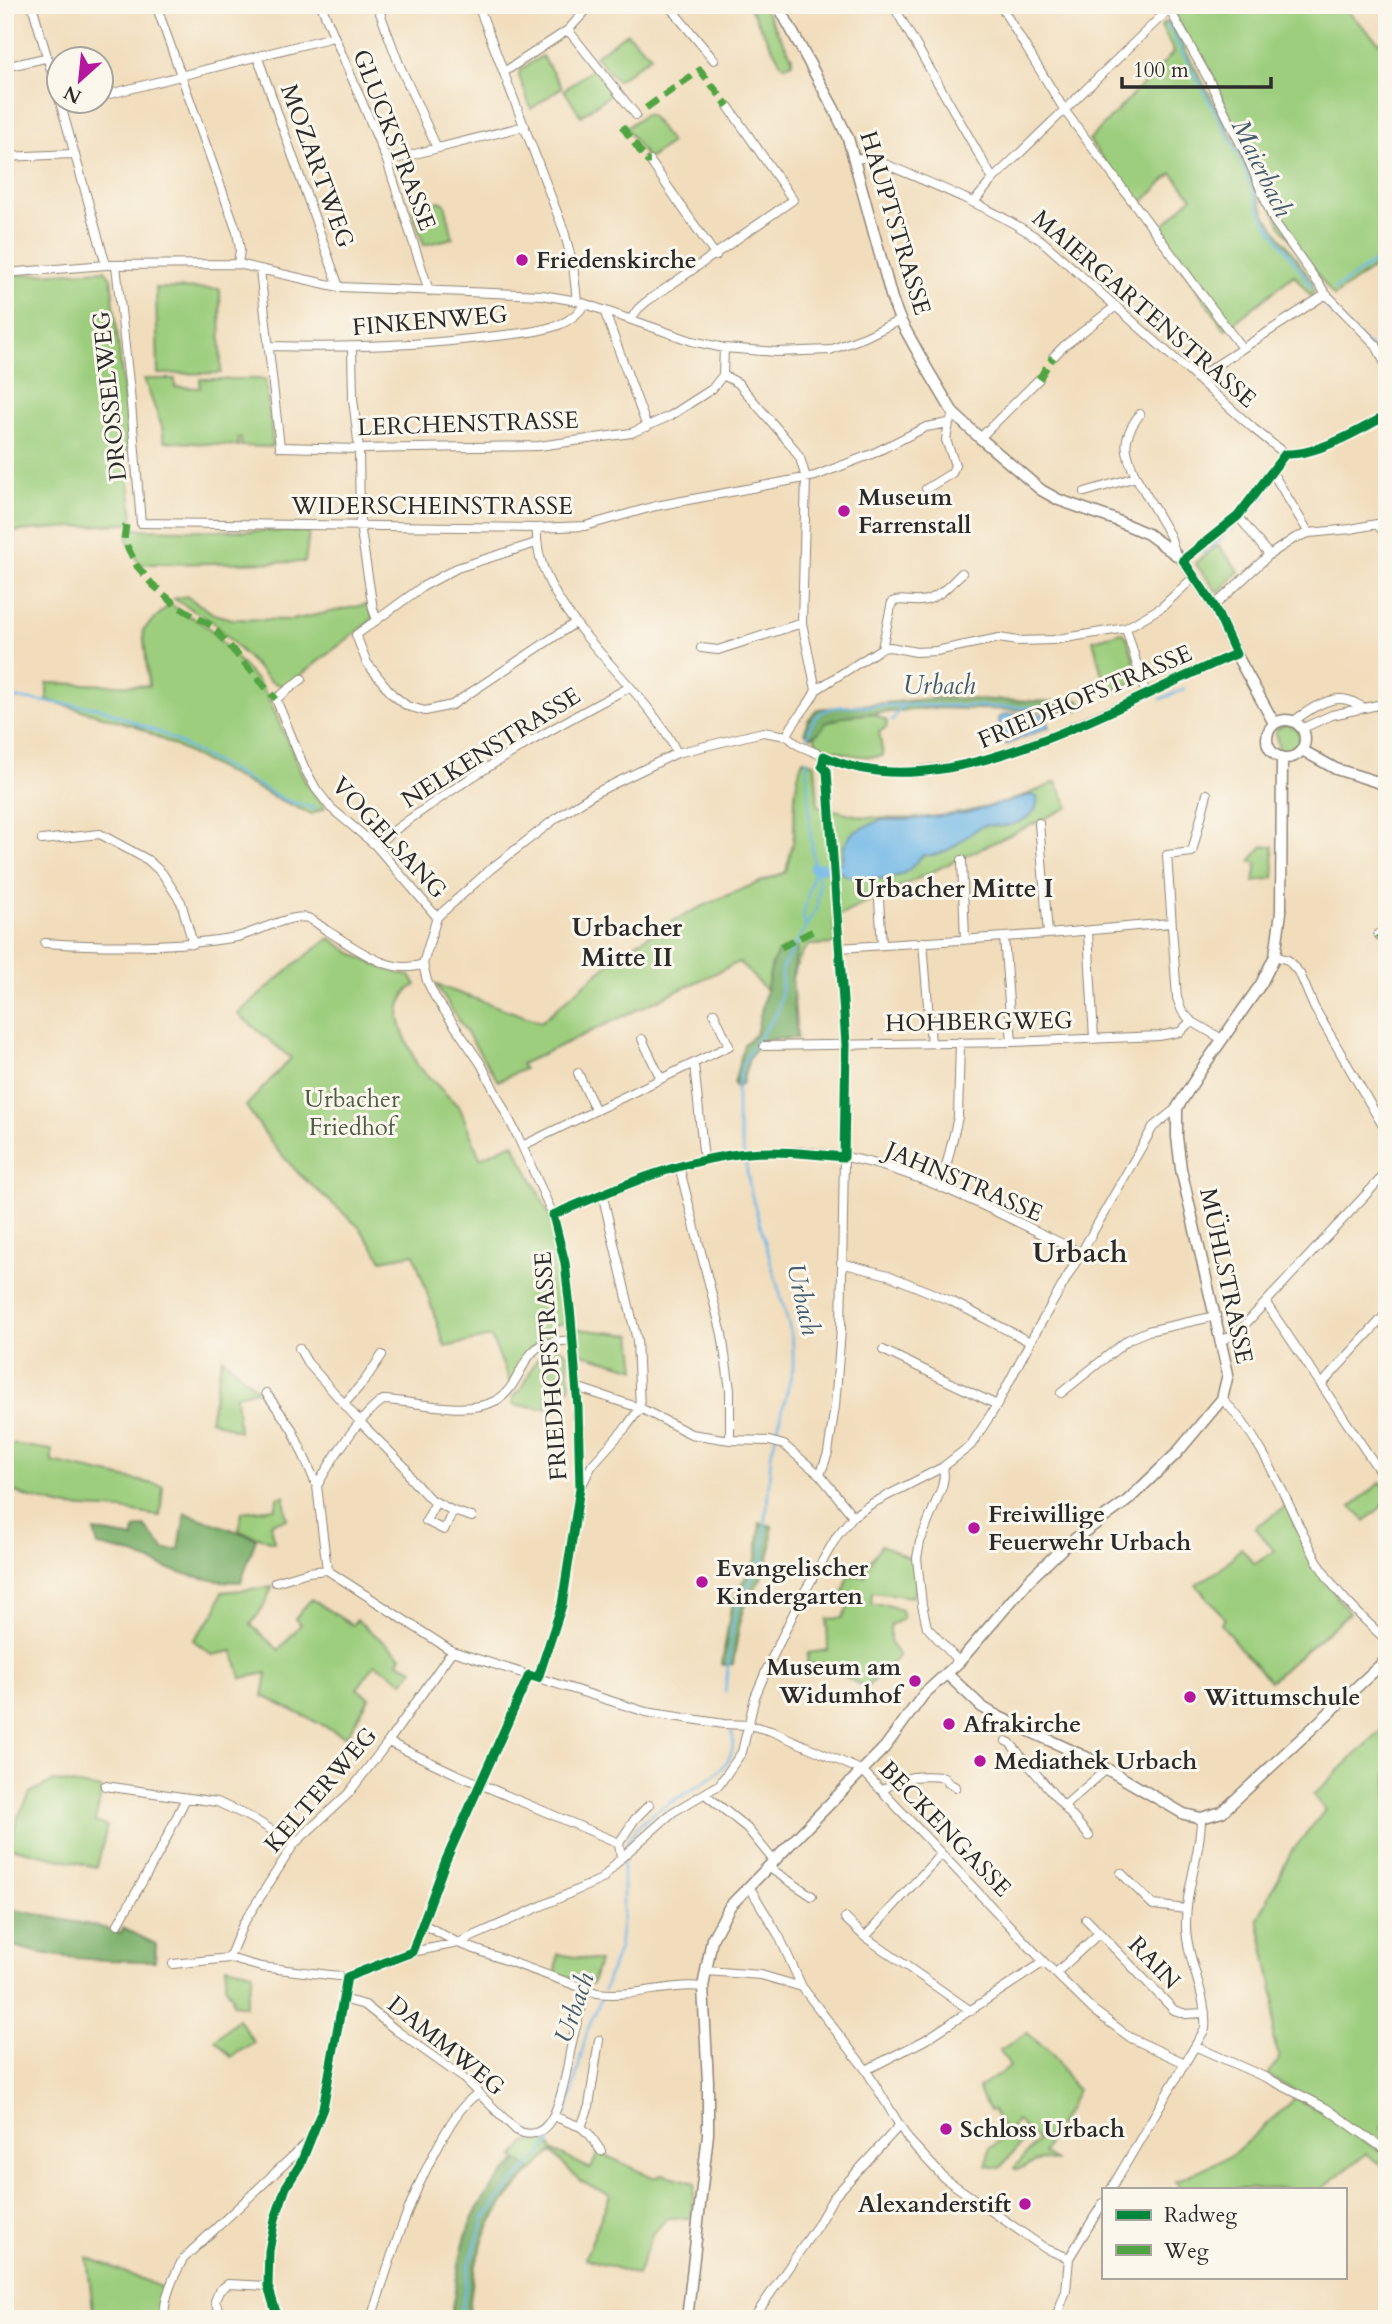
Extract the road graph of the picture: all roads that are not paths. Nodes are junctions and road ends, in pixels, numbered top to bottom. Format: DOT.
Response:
graph roads {
  1 [pos="32,5"];
  2 [pos="156,5"];
  3 [pos="321,5"];
  4 [pos="377,5"];
  5 [pos="478,5"];
  6 [pos="592,5"];
  7 [pos="668,5"];
  8 [pos="778,5"];
  9 [pos="893,5"];
  10 [pos="1000,5"];
  11 [pos="1168,7"];
  12 [pos="568,30"];
  13 [pos="333,37"];
  14 [pos="46,58"];
  15 [pos="258,58"];
  16 [pos="714,60"];
  17 [pos="5,67"];
  18 [pos="504,72"];
  19 [pos="182,75"];
  20 [pos="116,92"];
  21 [pos="728,106"];
  22 [pos="1065,111"];
  23 [pos="636,115"];
  24 [pos="64,116"];
  25 [pos="525,126"];
  26 [pos="437,148"];
  27 [pos="74,154"];
  28 [pos="5,157"];
  29 [pos="855,159"];
  30 [pos="387,161"];
  31 [pos="650,161"];
  32 [pos="993,179"];
  33 [pos="974,202"];
  34 [pos="716,256"];
  35 [pos="238,264"];
  36 [pos="106,265"];
  37 [pos="116,265"];
  38 [pos="260,270"];
  39 [pos="5,273"];
  40 [pos="339,287"];
  41 [pos="429,291"];
  42 [pos="1326,293"];
  43 [pos="581,302"];
  44 [pos="1116,306"];
  45 [pos="604,310"];
  46 [pos="631,319"];
  47 [pos="900,320"];
  48 [pos="269,346"];
  49 [pos="1241,347"];
  50 [pos="352,348"];
  51 [pos="724,348"];
  52 [pos="1053,357"];
  53 [pos="1387,368"];
  54 [pos="723,375"];
  55 [pos="1197,378"];
  56 [pos="1039,379"];
  57 [pos="1140,414"];
  58 [pos="1387,415"];
  59 [pos="951,419"];
  60 [pos="647,427"];
  61 [pos="980,438"];
  62 [pos="359,449"];
  63 [pos="1285,454"];
  64 [pos="1272,472"];
  65 [pos="1136,477"];
  66 [pos="806,478"];
  67 [pos="926,489"];
  68 [pos="1085,492"];
  69 [pos="1238,516"];
  70 [pos="141,523"];
  71 [pos="1382,523"];
  72 [pos="360,525"];
  73 [pos="537,528"];
  74 [pos="1309,533"];
  75 [pos="1387,537"];
  76 [pos="536,543"];
  77 [pos="1269,555"];
  78 [pos="1180,558"];
  79 [pos="962,573"];
  80 [pos="1194,577"];
  81 [pos="1214,606"];
  82 [pos="377,620"];
  83 [pos="575,623"];
  84 [pos="802,623"];
  85 [pos="1126,628"];
  86 [pos="701,648"];
  87 [pos="882,648"];
  88 [pos="1236,654"];
  89 [pos="302,680"];
  90 [pos="630,687"];
  91 [pos="816,690"];
  92 [pos="1146,695"];
  93 [pos="1387,703"];
  94 [pos="1363,707"];
  95 [pos="1274,723"];
  96 [pos="1298,724"];
  97 [pos="786,736"];
  98 [pos="1302,750"];
  99 [pos="677,753"];
  100 [pos="1282,757"];
  101 [pos="1387,785"];
  102 [pos="1207,794"];
  103 [pos="1039,823"];
  104 [pos="42,840"];
  105 [pos="375,845"];
  106 [pos="962,860"];
  107 [pos="879,900"];
  108 [pos="436,918"];
  109 [pos="1170,923"];
  110 [pos="1088,930"];
  111 [pos="1048,934"];
  112 [pos="1378,934"];
  113 [pos="1004,937"];
  114 [pos="965,940"];
  115 [pos="923,942"];
  116 [pos="45,943"];
  117 [pos="1387,943"];
  118 [pos="192,944"];
  119 [pos="882,945"];
  120 [pos="1275,956"];
  121 [pos="423,964"];
  122 [pos="714,1013"];
  123 [pos="1191,1021"];
  124 [pos="642,1039"];
  125 [pos="1094,1039"];
  126 [pos="1222,1039"];
  127 [pos="960,1042"];
  128 [pos="1013,1042"];
  129 [pos="931,1043"];
  130 [pos="846,1044"];
  131 [pos="764,1046"];
  132 [pos="694,1064"];
  133 [pos="578,1073"];
  134 [pos="661,1079"];
  135 [pos="1177,1108"];
  136 [pos="595,1109"];
  137 [pos="1387,1133"];
  138 [pos="522,1146"];
  139 [pos="844,1157"];
  140 [pos="704,1160"];
  141 [pos="679,1166"];
  142 [pos="1387,1172"];
  143 [pos="941,1188"];
  144 [pos="602,1193"];
  145 [pos="553,1214"];
  146 [pos="1082,1253"];
  147 [pos="841,1263"];
  148 [pos="1266,1303"];
  149 [pos="1386,1315"];
  150 [pos="1216,1316"];
  151 [pos="572,1340"];
  152 [pos="1222,1341"];
  153 [pos="1030,1342"];
  154 [pos="299,1348"];
  155 [pos="883,1350"];
  156 [pos="382,1354"];
  157 [pos="1321,1385"];
  158 [pos="576,1387"];
  159 [pos="266,1393"];
  160 [pos="1061,1393"];
  161 [pos="1222,1399"];
  162 [pos="345,1403"];
  163 [pos="997,1405"];
  164 [pos="640,1408"];
  165 [pos="360,1423"];
  166 [pos="730,1440"];
  167 [pos="943,1466"];
  168 [pos="820,1475"];
  169 [pos="1387,1482"];
  170 [pos="317,1486"];
  171 [pos="580,1488"];
  172 [pos="436,1502"];
  173 [pos="453,1511"];
  174 [pos="853,1516"];
  175 [pos="472,1517"];
  176 [pos="327,1570"];
  177 [pos="275,1583"];
  178 [pos="1387,1641"];
  179 [pos="452,1651"];
  180 [pos="1387,1659"];
  181 [pos="958,1662"];
  182 [pos="947,1674"];
  183 [pos="529,1675"];
  184 [pos="538,1678"];
  185 [pos="749,1725"];
  186 [pos="1006,1741"];
  187 [pos="388,1742"];
  188 [pos="1108,1768"];
  189 [pos="863,1771"];
  190 [pos="481,1784"];
  191 [pos="105,1786"];
  192 [pos="956,1787"];
  193 [pos="883,1790"];
  194 [pos="706,1795"];
  195 [pos="186,1798"];
  196 [pos="649,1805"];
  197 [pos="1064,1806"];
  198 [pos="1201,1818"];
  199 [pos="1089,1836"];
  200 [pos="619,1843"];
  201 [pos="294,1844"];
  202 [pos="941,1854"];
  203 [pos="624,1856"];
  204 [pos="771,1864"];
  205 [pos="1121,1873"];
  206 [pos="750,1888"];
  207 [pos="812,1896"];
  208 [pos="1186,1909"];
  209 [pos="845,1918"];
  210 [pos="1086,1919"];
  211 [pos="118,1924"];
  212 [pos="423,1924"];
  213 [pos="1101,1936"];
  214 [pos="865,1937"];
  215 [pos="458,1943"];
  216 [pos="412,1952"];
  217 [pos="229,1958"];
  218 [pos="1044,1962"];
  219 [pos="173,1964"];
  220 [pos="706,1971"];
  221 [pos="1056,1973"];
  222 [pos="347,1977"];
  223 [pos="703,1987"];
  224 [pos="802,1987"];
  225 [pos="587,1991"];
  226 [pos="342,1999"];
  227 [pos="971,2011"];
  228 [pos="1205,2012"];
  229 [pos="599,2040"];
  230 [pos="1197,2047"];
  231 [pos="1185,2063"];
  232 [pos="866,2070"];
  233 [pos="478,2092"];
  234 [pos="556,2117"];
  235 [pos="581,2127"];
  236 [pos="898,2127"];
  237 [pos="309,2141"];
  238 [pos="601,2151"];
  239 [pos="1387,2151"];
  240 [pos="1112,2188"];
  241 [pos="1102,2205"];
  242 [pos="1069,2258"];
  243 [pos="268,2286"];
  244 [pos="164,2319"];
  245 [pos="222,2319"];
  246 [pos="278,2319"];
  247 [pos="371,2319"];
  248 [pos="687,2319"];
  249 [pos="753,2319"];
  250 [pos="1055,2319"];
  1 -- 14 [label="street"];
  2 -- 19 [label="street"];
  3 -- 13 [label="street, GLUCKSTRASSE"];
  4 -- 26 [label="street"];
  5 -- 18 [label="street"];
  6 -- 12 [label="street"];
  7 -- 16 [label="street"];
  8 -- 29 [label="street, HAUPTSTRASSE"];
  9 -- 32 [label="street"];
  10 -- 22 [label="street"];
  11 -- 22 [label="street"];
  11 -- 42 [label="street"];
  12 -- 18 [label="street"];
  12 -- 23 [label="street"];
  13 -- 15 [label="street"];
  13 -- 30 [label="street, GLUCKSTRASSE"];
  14 -- 17 [label="street"];
  15 -- 19 [label="street"];
  15 -- 40 [label="street, MOZARTWEG"];
  18 -- 25 [label="street"];
  19 -- 20 [label="street"];
  19 -- 35 [label="street"];
  21 -- 34 [label="street"];
  22 -- 32 [label="street"];
  22 -- 49 [label="street"];
  24 -- 27 [label="street"];
  25 -- 26 [label="street"];
  25 -- 43 [label="street"];
  26 -- 30 [label="street"];
  27 -- 28 [label="street"];
  27 -- 36 [label="street"];
  29 -- 33 [label="street, MAIERGARTENSTRASSE"];
  29 -- 47 [label="street, HAUPTSTRASSE"];
  30 -- 41 [label="street, GLUCKSTRASSE"];
  31 -- 34 [label="street"];
  32 -- 33 [label="street"];
  33 -- 44 [label="street, MAIERGARTENSTRASSE"];
  34 -- 46 [label="street"];
  35 -- 37 [label="street"];
  35 -- 38 [label="street"];
  36 -- 37 [label="street"];
  36 -- 39 [label="street"];
  37 -- 70 [label="street, DROSSELWEG"];
  38 -- 40 [label="street"];
  38 -- 48 [label="street"];
  40 -- 41 [label="street"];
  41 -- 43 [label="street"];
  42 -- 49 [label="street"];
  42 -- 53 [label="street"];
  43 -- 45 [label="street"];
  43 -- 50 [label="street, FINKENWEG"];
  44 -- 52 [label="street"];
  44 -- 55 [label="street, MAIERGARTENSTRASSE"];
  45 -- 46 [label="street"];
  45 -- 60 [label="street"];
  46 -- 51 [label="street"];
  47 -- 51 [label="street"];
  47 -- 59 [label="street, HAUPTSTRASSE"];
  48 -- 50 [label="street, FINKENWEG"];
  48 -- 62 [label="street, LERCHENSTRASSE"];
  49 -- 55 [label="street"];
  50 -- 62 [label="street"];
  51 -- 54 [label="street"];
  54 -- 60 [label="street, LERCHENSTRASSE"];
  54 -- 66 [label="street"];
  55 -- 63 [label="street, MAIERGARTENSTRASSE"];
  56 -- 61 [label="street"];
  57 -- 65 [label="street"];
  58 -- 63 [label="street"];
  59 -- 61 [label="street, HAUPTSTRASSE"];
  59 -- 66 [label="street, WIDERSCHEINSTRASSE"];
  59 -- 67 [label="street"];
  60 -- 62 [label="street, LERCHENSTRASSE"];
  61 -- 78 [label="street, HAUPTSTRASSE"];
  62 -- 72 [label="street"];
  63 -- 64 [label="street"];
  64 -- 69 [label="street"];
  64 -- 74 [label="street"];
  65 -- 68 [label="street"];
  65 -- 78 [label="street"];
  66 -- 73 [label="street, WIDERSCHEINSTRASSE"];
  66 -- 84 [label="street"];
  69 -- 77 [label="street"];
  69 -- 78 [label="street"];
  70 -- 72 [label="street, WIDERSCHEINSTRASSE"];
  71 -- 74 [label="street"];
  71 -- 75 [label="street"];
  72 -- 73 [label="street, WIDERSCHEINSTRASSE"];
  72 -- 82 [label="street"];
  73 -- 76 [label="street"];
  74 -- 77 [label="street"];
  76 -- 82 [label="street"];
  76 -- 83 [label="street"];
  77 -- 81 [label="street"];
  78 -- 80 [label="street, HAUPTSTRASSE"];
  79 -- 87 [label="street"];
  80 -- 81 [label="street, HAUPTSTRASSE"];
  80 -- 85 [label="street"];
  81 -- 88 [label="street, HAUPTSTRASSE"];
  82 -- 83 [label="street"];
  83 -- 90 [label="street"];
  84 -- 86 [label="street"];
  84 -- 91 [label="street"];
  85 -- 87 [label="street"];
  85 -- 92 [label="street"];
  87 -- 91 [label="street"];
  88 -- 92 [label="street, FRIEDHOFSTRASSE"];
  88 -- 95 [label="street, HAUPTSTRASSE"];
  89 -- 105 [label="street, VOGELSANG"];
  90 -- 99 [label="street"];
  90 -- 105 [label="street, NELKENSTRASSE"];
  91 -- 97 [label="street"];
  92 -- 97 [label="street, FRIEDHOFSTRASSE"];
  93 -- 94 [label="street"];
  94 -- 96 [label="street"];
  94 -- 96 [label="street"];
  95 -- 96 [label="street"];
  95 -- 100 [label="street"];
  96 -- 98 [label="street"];
  97 -- 99 [label="street, FRIEDHOFSTRASSE"];
  98 -- 100 [label="street"];
  98 -- 101 [label="street"];
  99 -- 108 [label="street, FRIEDHOFSTRASSE"];
  100 -- 120 [label="street"];
  102 -- 109 [label="street"];
  103 -- 111 [label="street"];
  104 -- 118 [label="street"];
  105 -- 108 [label="street, VOGELSANG"];
  106 -- 114 [label="street"];
  107 -- 119 [label="street"];
  108 -- 121 [label="street"];
  109 -- 110 [label="street"];
  109 -- 123 [label="street"];
  110 -- 111 [label="street"];
  110 -- 125 [label="street"];
  111 -- 113 [label="street"];
  112 -- 117 [label="street"];
  113 -- 114 [label="street"];
  113 -- 128 [label="street"];
  114 -- 115 [label="street"];
  115 -- 119 [label="street"];
  115 -- 129 [label="street"];
  116 -- 118 [label="street"];
  118 -- 121 [label="street"];
  119 -- 130 [label="street"];
  120 -- 126 [label="street"];
  120 -- 137 [label="street"];
  121 -- 138 [label="street, FRIEDHOFSTRASSE"];
  122 -- 132 [label="street"];
  123 -- 125 [label="street, HOHBERGWEG"];
  123 -- 126 [label="street"];
  124 -- 134 [label="street"];
  125 -- 128 [label="street, HOHBERGWEG"];
  126 -- 135 [label="street"];
  127 -- 128 [label="street, HOHBERGWEG"];
  127 -- 129 [label="street, HOHBERGWEG"];
  127 -- 143 [label="street"];
  129 -- 130 [label="street, HOHBERGWEG"];
  130 -- 131 [label="street, HOHBERGWEG"];
  130 -- 139 [label="street"];
  132 -- 134 [label="street"];
  132 -- 140 [label="street"];
  133 -- 136 [label="street"];
  134 -- 136 [label="street"];
  135 -- 146 [label="street"];
  135 -- 150 [label="street, MÜHLSTRASSE"];
  136 -- 138 [label="street"];
  138 -- 145 [label="street, FRIEDHOFSTRASSE"];
  139 -- 140 [label="street, JAHNSTRASSE"];
  139 -- 143 [label="street, JAHNSTRASSE"];
  139 -- 147 [label="street"];
  140 -- 141 [label="street, JAHNSTRASSE"];
  141 -- 144 [label="street, JAHNSTRASSE"];
  141 -- 166 [label="street"];
  142 -- 148 [label="street"];
  143 -- 146 [label="street, JAHNSTRASSE"];
  144 -- 145 [label="street, JAHNSTRASSE"];
  144 -- 164 [label="street"];
  145 -- 151 [label="street, FRIEDHOFSTRASSE"];
  146 -- 153 [label="street"];
  147 -- 153 [label="street"];
  147 -- 168 [label="street"];
  148 -- 152 [label="street"];
  148 -- 157 [label="street"];
  149 -- 157 [label="street"];
  150 -- 152 [label="street, MÜHLSTRASSE"];
  150 -- 160 [label="street"];
  151 -- 158 [label="street, FRIEDHOFSTRASSE"];
  151 -- 165 [label="street"];
  152 -- 161 [label="street, MÜHLSTRASSE"];
  153 -- 163 [label="street"];
  154 -- 162 [label="street"];
  155 -- 163 [label="street"];
  156 -- 162 [label="street"];
  157 -- 169 [label="street"];
  158 -- 164 [label="street"];
  158 -- 171 [label="street, FRIEDHOFSTRASSE"];
  159 -- 170 [label="street"];
  161 -- 178 [label="street"];
  161 -- 181 [label="street, MÜHLSTRASSE"];
  162 -- 165 [label="street"];
  163 -- 167 [label="street"];
  164 -- 166 [label="street"];
  164 -- 171 [label="street"];
  165 -- 170 [label="street"];
  165 -- 172 [label="street"];
  166 -- 168 [label="street"];
  167 -- 174 [label="street"];
  167 -- 181 [label="street"];
  168 -- 174 [label="street"];
  170 -- 176 [label="street"];
  171 -- 184 [label="street, FRIEDHOFSTRASSE"];
  172 -- 173 [label="street"];
  172 -- 173 [label="street"];
  173 -- 175 [label="street"];
  174 -- 185 [label="street"];
  176 -- 177 [label="street"];
  176 -- 179 [label="street, BECKENGASSE"];
  179 -- 183 [label="street, BECKENGASSE"];
  179 -- 187 [label="street, KELTERWEG"];
  180 -- 198 [label="street"];
  181 -- 182 [label="street, MÜHLSTRASSE"];
  182 -- 188 [label="street"];
  182 -- 189 [label="street, MÜHLSTRASSE"];
  183 -- 184 [label="street, BECKENGASSE"];
  183 -- 190 [label="street"];
  184 -- 185 [label="street, BECKENGASSE"];
  185 -- 189 [label="street, BECKENGASSE"];
  185 -- 194 [label="street"];
  186 -- 197 [label="street"];
  187 -- 190 [label="street"];
  187 -- 201 [label="street, KELTERWEG"];
  188 -- 197 [label="street"];
  188 -- 198 [label="street"];
  189 -- 193 [label="street, BECKENGASSE"];
  189 -- 204 [label="street, MÜHLSTRASSE"];
  190 -- 200 [label="street"];
  190 -- 212 [label="street"];
  191 -- 195 [label="street"];
  192 -- 193 [label="street"];
  193 -- 202 [label="street, BECKENGASSE"];
  194 -- 203 [label="street"];
  194 -- 204 [label="street"];
  195 -- 201 [label="street"];
  195 -- 211 [label="street"];
  196 -- 200 [label="street"];
  197 -- 199 [label="street"];
  198 -- 208 [label="street"];
  200 -- 203 [label="street"];
  201 -- 217 [label="street, KELTERWEG"];
  202 -- 214 [label="street"];
  202 -- 218 [label="street, BECKENGASSE"];
  203 -- 215 [label="street"];
  204 -- 206 [label="street, MÜHLSTRASSE"];
  204 -- 207 [label="street"];
  205 -- 208 [label="street"];
  206 -- 220 [label="street, MÜHLSTRASSE"];
  206 -- 224 [label="street"];
  208 -- 228 [label="street"];
  209 -- 214 [label="street"];
  210 -- 213 [label="street, RAIN"];
  212 -- 215 [label="street"];
  212 -- 216 [label="street"];
  213 -- 221 [label="street"];
  213 -- 228 [label="street, RAIN"];
  214 -- 227 [label="street"];
  215 -- 216 [label="street"];
  215 -- 225 [label="street"];
  216 -- 222 [label="street"];
  217 -- 219 [label="street"];
  217 -- 222 [label="street"];
  218 -- 221 [label="street, BECKENGASSE"];
  218 -- 227 [label="street"];
  220 -- 223 [label="street, MÜHLSTRASSE"];
  220 -- 224 [label="street"];
  221 -- 231 [label="street, BECKENGASSE"];
  222 -- 226 [label="street"];
  223 -- 225 [label="street"];
  223 -- 248 [label="street, MÜHLSTRASSE"];
  224 -- 232 [label="street"];
  225 -- 234 [label="street"];
  226 -- 233 [label="street, DAMMWEG"];
  226 -- 237 [label="street"];
  227 -- 232 [label="street"];
  228 -- 230 [label="street"];
  229 -- 235 [label="street"];
  230 -- 231 [label="street"];
  230 -- 239 [label="street"];
  231 -- 240 [label="street"];
  232 -- 236 [label="street"];
  233 -- 234 [label="street, DAMMWEG"];
  233 -- 247 [label="street"];
  234 -- 235 [label="street"];
  235 -- 238 [label="street"];
  236 -- 242 [label="street"];
  236 -- 249 [label="street"];
  237 -- 243 [label="street"];
  237 -- 244 [label="street"];
  241 -- 242 [label="street"];
  242 -- 250 [label="street"];
  243 -- 245 [label="street"];
  243 -- 246 [label="street"];
}
